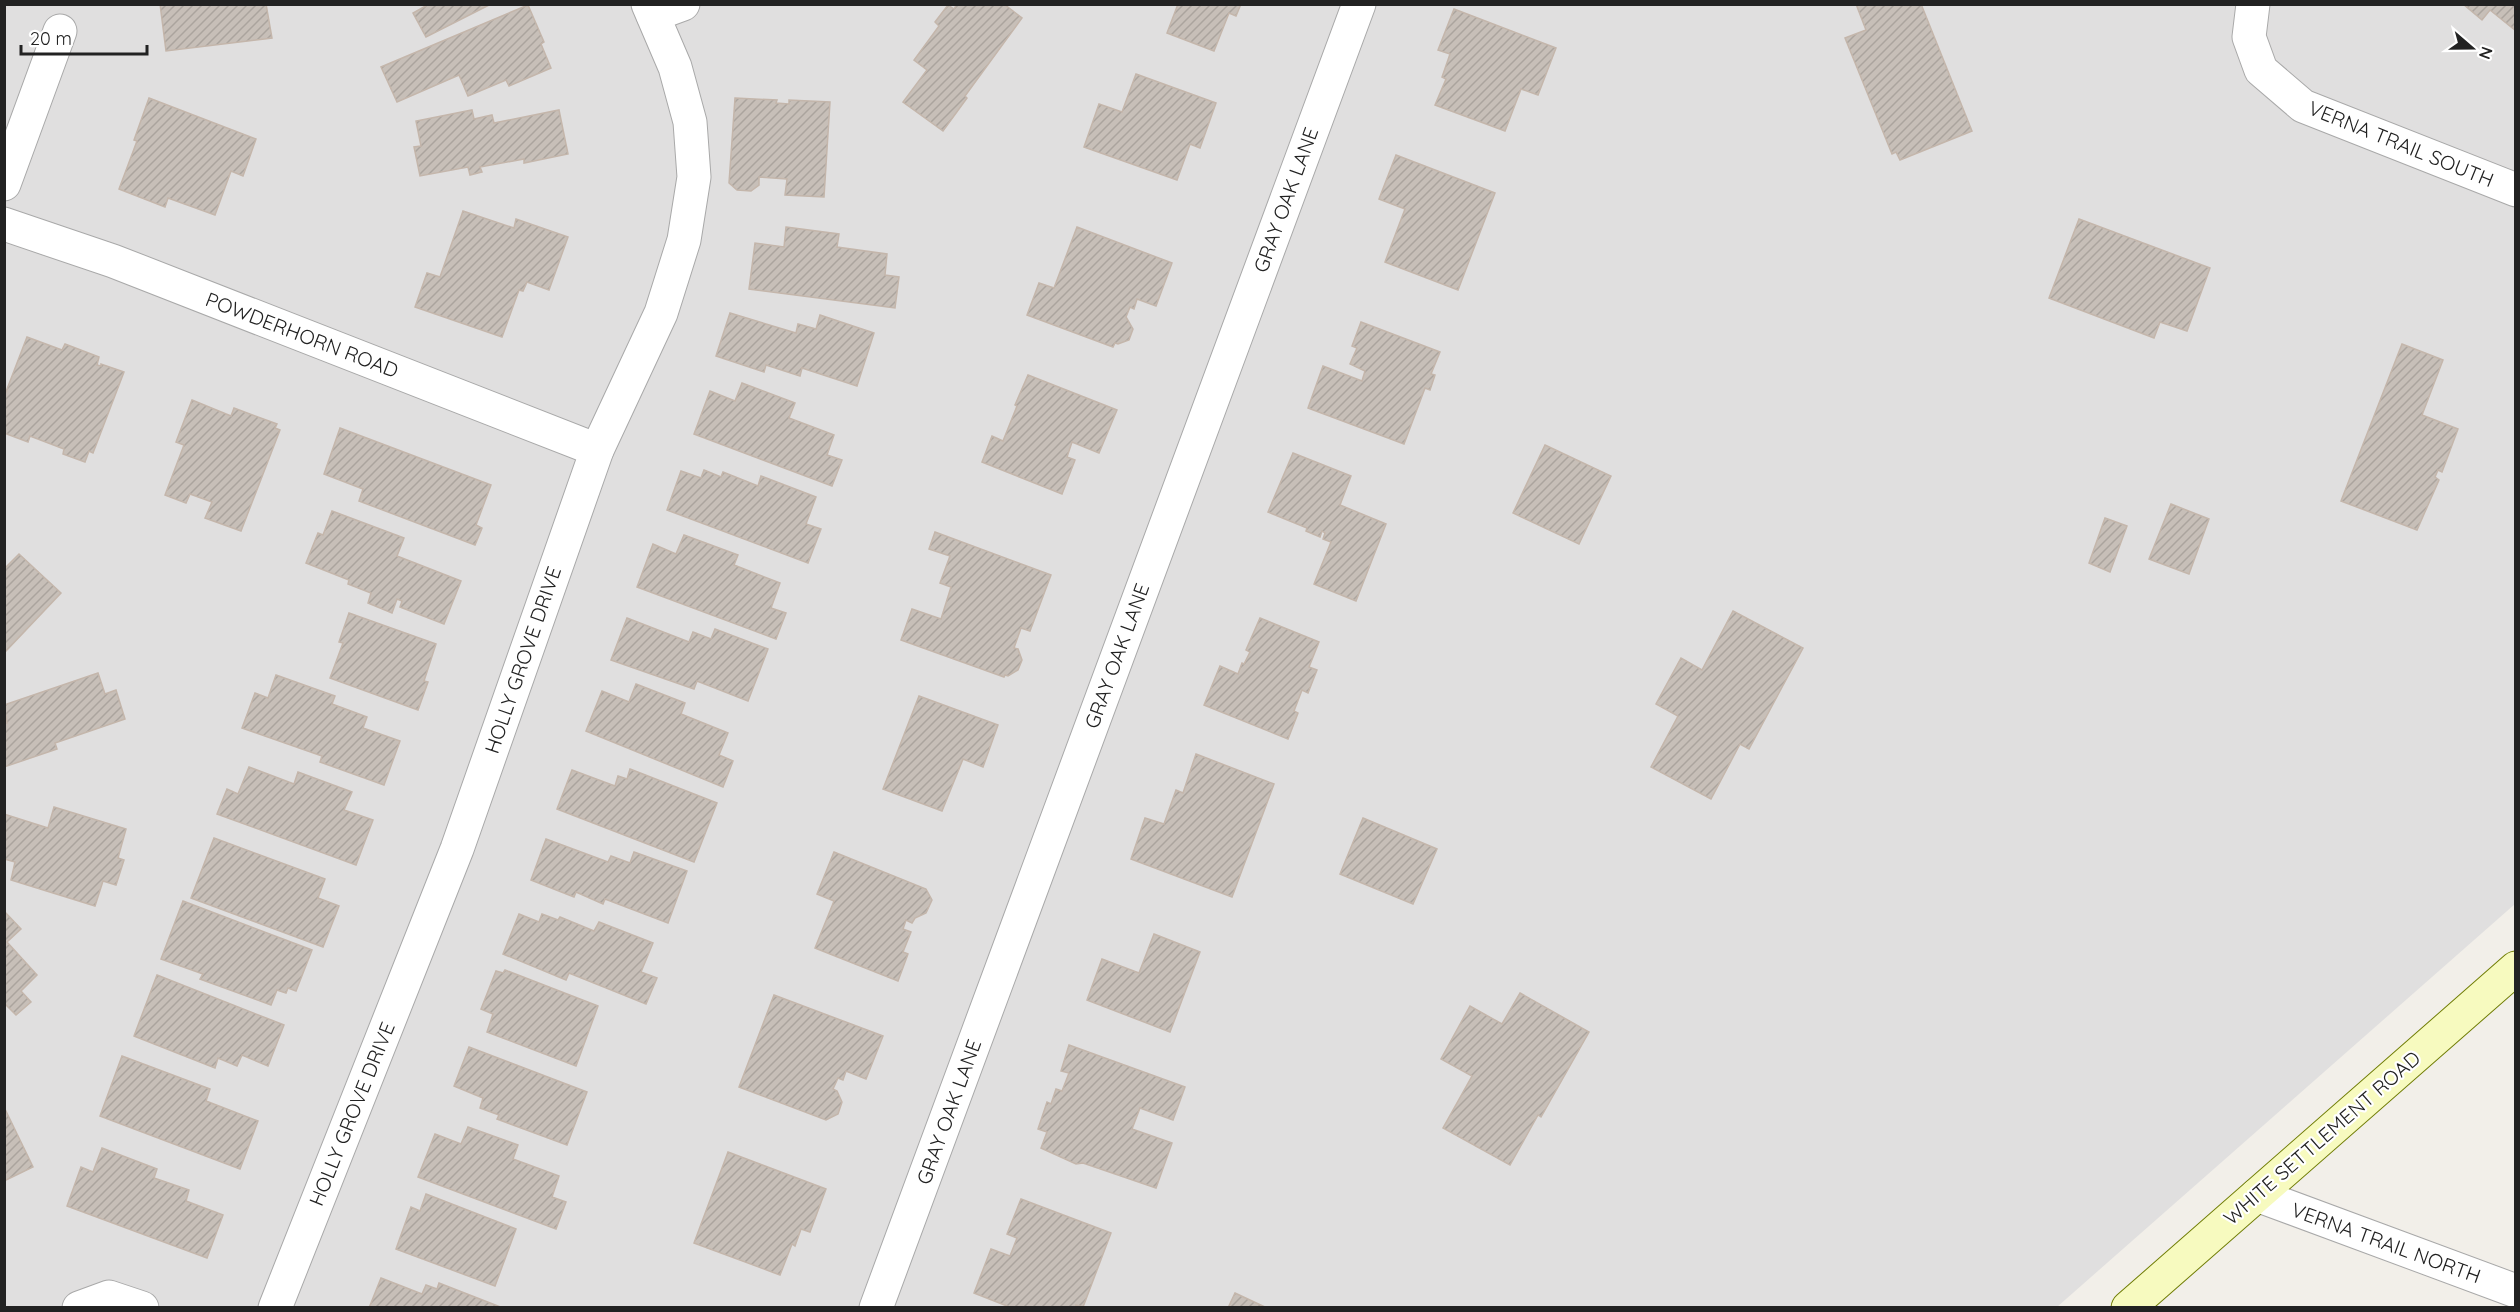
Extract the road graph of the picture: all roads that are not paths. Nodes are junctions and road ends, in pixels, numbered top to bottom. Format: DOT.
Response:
graph roads {
  1 [pos="1359,4"];
  2 [pos="2253,4"];
  3 [pos="661,8"];
  4 [pos="60,31"];
  5 [pos="4,184"];
  6 [pos="2516,190"];
  7 [pos="4,224"];
  8 [pos="597,450"];
  9 [pos="2516,968"];
  10 [pos="2257,1195"];
  11 [pos="2516,1291"];
  12 [pos="78,1308"];
  13 [pos="142,1308"];
  14 [pos="275,1308"];
  15 [pos="876,1308"];
  16 [pos="2128,1308"];
  1 -- 15 [label="street, GRAY OAK LANE"];
  2 -- 6 [label="street, VERNA TRAIL SOUTH"];
  3 -- 8 [label="street, HOLLY GROVE DRIVE"];
  4 -- 5 [label="street"];
  7 -- 8 [label="street, POWDERHORN ROAD"];
  8 -- 14 [label="street, HOLLY GROVE DRIVE"];
  9 -- 10 [label="main road, WHITE SETTLEMENT ROAD"];
  10 -- 11 [label="street, VERNA TRAIL NORTH"];
  10 -- 16 [label="main road, WHITE SETTLEMENT ROAD"];
  12 -- 13 [label="street"];
}
